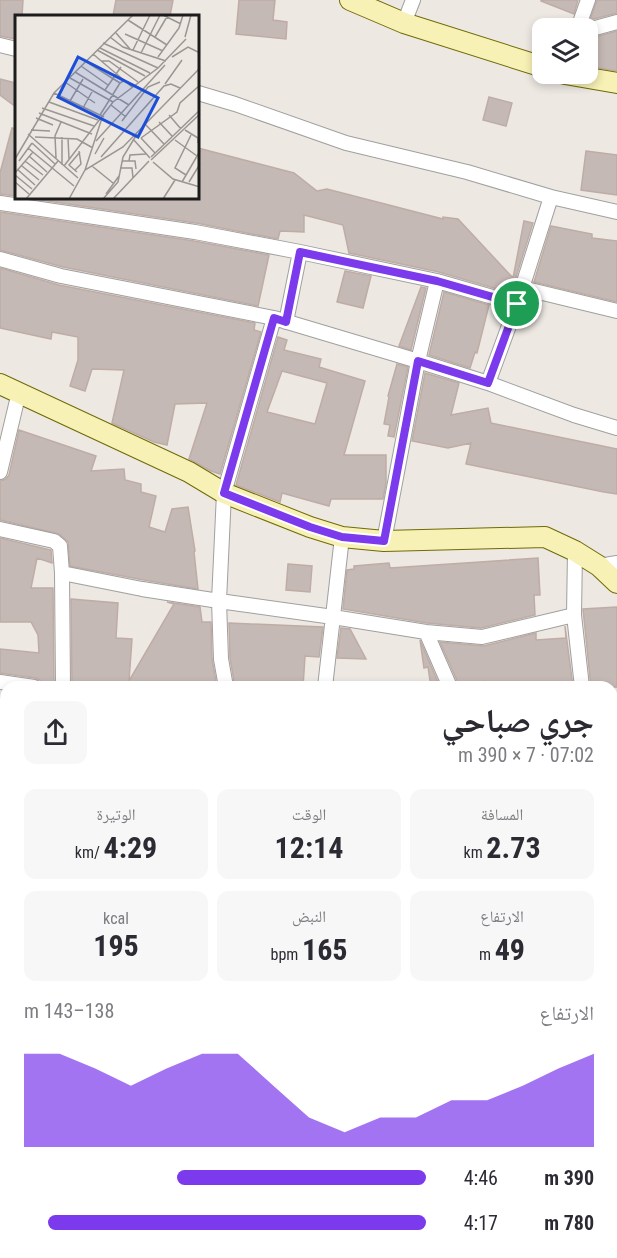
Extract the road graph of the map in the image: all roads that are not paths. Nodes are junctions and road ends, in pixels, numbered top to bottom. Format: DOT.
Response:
graph roads {
  1 [pos="350,0"];
  2 [pos="412,0"];
  3 [pos="588,0"];
  4 [pos="582,18"];
  5 [pos="617,22"];
  6 [pos="404,23"];
  7 [pos="598,27"];
  8 [pos="0,45"];
  9 [pos="15,49"];
  10 [pos="532,64"];
  11 [pos="598,80"];
  12 [pos="617,83"];
  13 [pos="200,94"];
  14 [pos="551,197"];
  15 [pos="0,203"];
  16 [pos="617,212"];
  17 [pos="300,252"];
  18 [pos="0,259"];
  19 [pos="437,281"];
  20 [pos="522,288"];
  21 [pos="517,304"];
  22 [pos="617,311"];
  23 [pos="280,320"];
  24 [pos="418,361"];
  25 [pos="488,383"];
  26 [pos="0,384"];
  27 [pos="18,392"];
  28 [pos="616,424"];
  29 [pos="0,472"];
  30 [pos="224,493"];
  31 [pos="0,529"];
  32 [pos="342,537"];
  33 [pos="384,541"];
  34 [pos="575,551"];
  35 [pos="608,565"];
  36 [pos="62,573"];
  37 [pos="617,583"];
  38 [pos="219,602"];
  39 [pos="574,615"];
  40 [pos="333,617"];
  41 [pos="426,632"];
  42 [pos="63,681"];
  43 [pos="225,681"];
  44 [pos="326,681"];
  45 [pos="447,681"];
  46 [pos="581,681"];
  1 -- 6 [label="street"];
  2 -- 6 [label="street"];
  3 -- 4 [label="street"];
  5 -- 7 [label="street"];
  6 -- 10 [label="street"];
  8 -- 9 [label="street"];
  11 -- 12 [label="street"];
  13 -- 14 [label="street"];
  14 -- 16 [label="street"];
  14 -- 20 [label="street"];
  15 -- 17 [label="street"];
  17 -- 19 [label="street"];
  17 -- 23 [label="street"];
  18 -- 23 [label="street"];
  19 -- 21 [label="street"];
  19 -- 24 [label="street"];
  20 -- 21 [label="street"];
  20 -- 22 [label="street"];
  21 -- 25 [label="street"];
  23 -- 24 [label="street"];
  23 -- 30 [label="street"];
  24 -- 25 [label="street"];
  24 -- 33 [label="street"];
  25 -- 28 [label="street"];
  26 -- 27 [label="street"];
  27 -- 29 [label="street"];
  27 -- 30 [label="street"];
  30 -- 32 [label="street"];
  30 -- 38 [label="street"];
  31 -- 36 [label="street"];
  32 -- 33 [label="street"];
  32 -- 40 [label="street"];
  33 -- 34 [label="street"];
  34 -- 35 [label="street"];
  34 -- 39 [label="street"];
  35 -- 37 [label="street"];
  36 -- 38 [label="street"];
  36 -- 42 [label="street"];
  38 -- 40 [label="street"];
  38 -- 43 [label="street"];
  39 -- 41 [label="street"];
  39 -- 46 [label="street"];
  40 -- 41 [label="street"];
  40 -- 44 [label="street"];
  41 -- 45 [label="street"];
}
